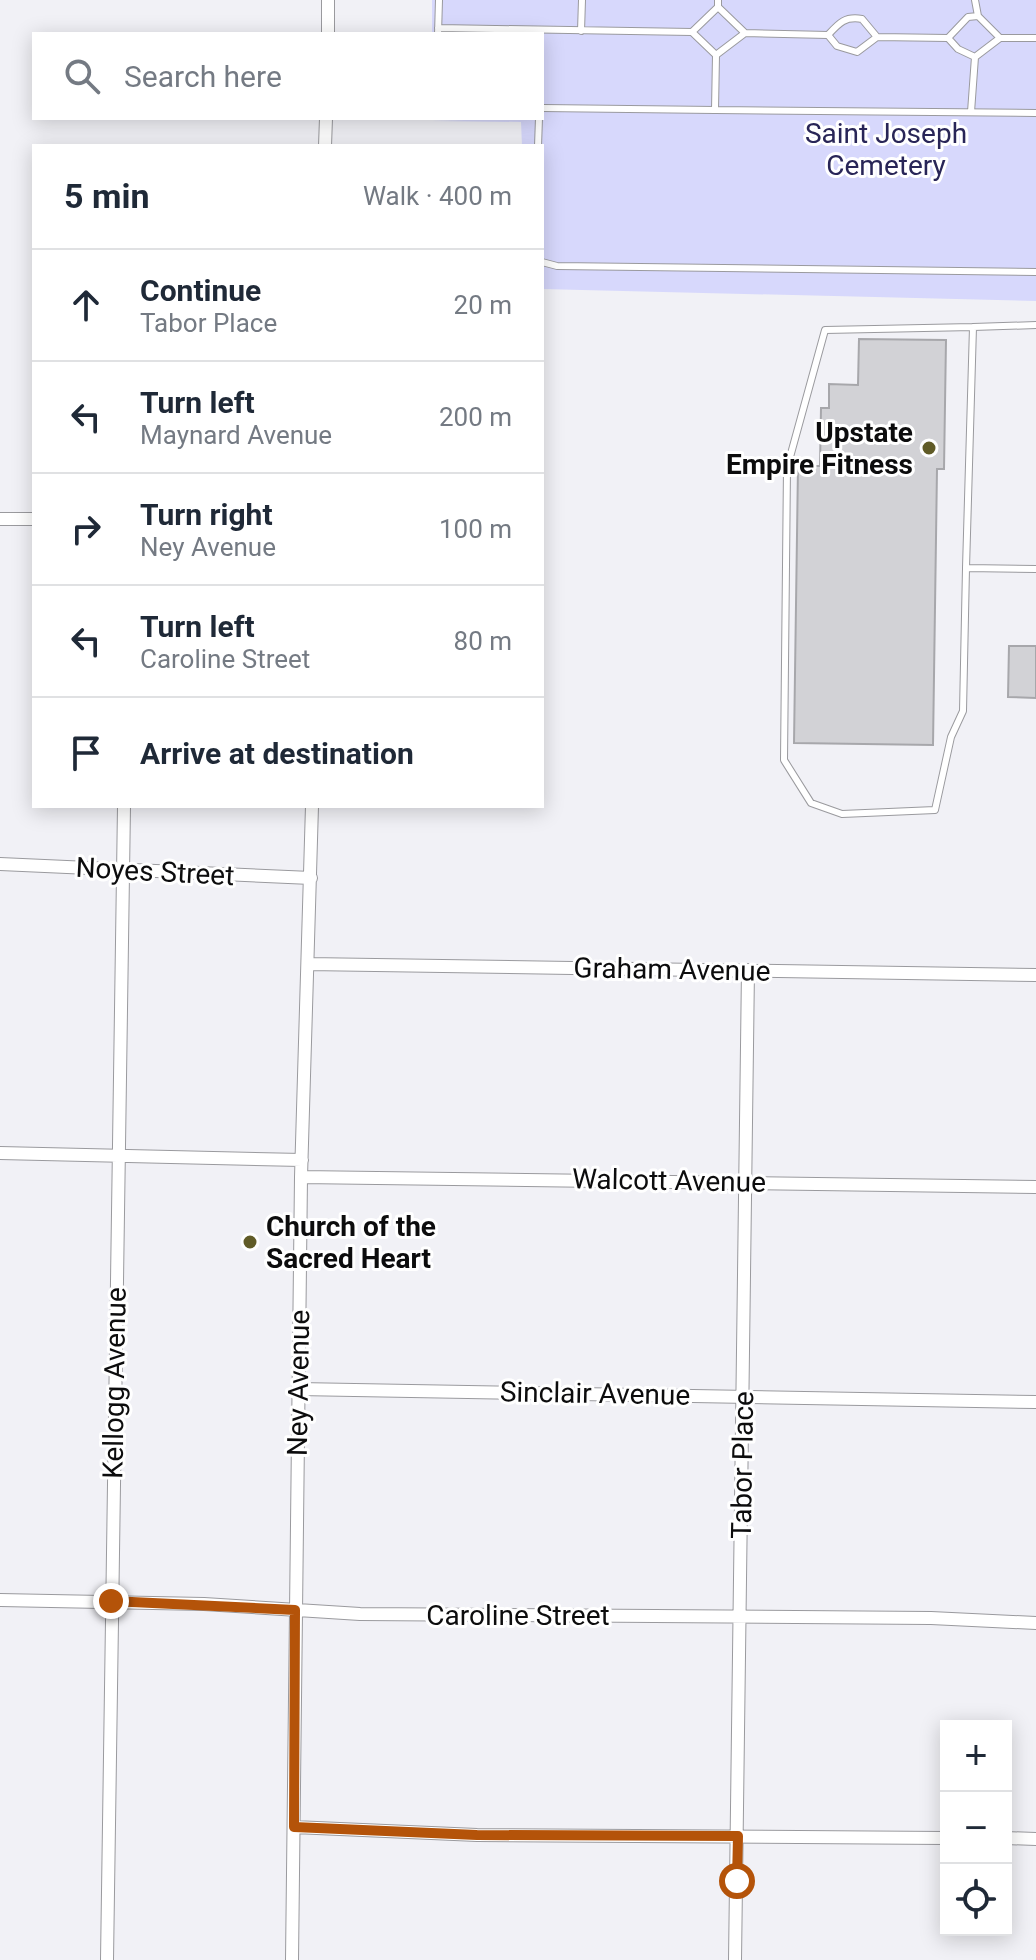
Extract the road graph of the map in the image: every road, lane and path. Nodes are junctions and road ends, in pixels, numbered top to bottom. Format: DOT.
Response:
graph roads {
  1 [pos="328,0"];
  2 [pos="439,0"];
  3 [pos="582,0"];
  4 [pos="975,0"];
  5 [pos="718,3"];
  6 [pos="978,16"];
  7 [pos="438,31"];
  8 [pos="581,31"];
  9 [pos="328,32"];
  10 [pos="692,32"];
  11 [pos="745,33"];
  12 [pos="828,35"];
  13 [pos="877,37"];
  14 [pos="948,38"];
  15 [pos="1000,38"];
  16 [pos="1036,38"];
  17 [pos="716,55"];
  18 [pos="975,57"];
  19 [pos="544,108"];
  20 [pos="715,110"];
  21 [pos="971,112"];
  22 [pos="1036,113"];
  23 [pos="326,120"];
  24 [pos="539,120"];
  25 [pos="325,144"];
  26 [pos="538,144"];
  27 [pos="544,263"];
  28 [pos="1036,272"];
  29 [pos="1036,325"];
  30 [pos="973,327"];
  31 [pos="0,519"];
  32 [pos="32,519"];
  33 [pos="966,568"];
  34 [pos="1036,569"];
  35 [pos="124,808"];
  36 [pos="312,808"];
  37 [pos="0,864"];
  38 [pos="123,869"];
  39 [pos="311,878"];
  40 [pos="308,964"];
  41 [pos="748,970"];
  42 [pos="1036,975"];
  43 [pos="0,1153"];
  44 [pos="119,1153"];
  45 [pos="302,1160"];
  46 [pos="301,1177"];
  47 [pos="747,1181"];
  48 [pos="1036,1187"];
  49 [pos="298,1389"];
  50 [pos="743,1395"];
  51 [pos="1036,1402"];
  52 [pos="0,1600"];
  53 [pos="111,1601"];
  54 [pos="295,1610"];
  55 [pos="740,1618"];
  56 [pos="1036,1623"];
  57 [pos="294,1827"];
  58 [pos="738,1836"];
  59 [pos="940,1838"];
  60 [pos="1012,1838"];
  61 [pos="1036,1839"];
  62 [pos="107,1960"];
  63 [pos="292,1960"];
  64 [pos="735,1960"];
  1 -- 9 [label="street"];
  2 -- 7 [label="lane"];
  3 -- 8 [label="lane"];
  4 -- 6 [label="lane"];
  5 -- 10 [label="lane"];
  5 -- 11 [label="lane"];
  6 -- 14 [label="lane"];
  6 -- 15 [label="lane"];
  7 -- 8 [label="lane"];
  8 -- 10 [label="lane"];
  10 -- 17 [label="lane"];
  11 -- 12 [label="lane"];
  11 -- 17 [label="lane"];
  12 -- 13 [label="lane"];
  12 -- 13 [label="lane"];
  13 -- 14 [label="lane"];
  14 -- 18 [label="lane"];
  15 -- 16 [label="lane"];
  15 -- 18 [label="lane"];
  17 -- 20 [label="lane"];
  18 -- 21 [label="lane"];
  19 -- 20 [label="lane"];
  20 -- 21 [label="lane"];
  21 -- 22 [label="lane"];
  23 -- 25 [label="street"];
  24 -- 26 [label="lane"];
  27 -- 28 [label="lane"];
  29 -- 30 [label="lane"];
  30 -- 33 [label="lane"];
  30 -- 33 [label="lane"];
  31 -- 32 [label="street"];
  33 -- 34 [label="lane"];
  35 -- 38 [label="street, Kellogg Avenue"];
  36 -- 39 [label="street, Ney Avenue"];
  37 -- 38 [label="street, Noyes Street"];
  38 -- 39 [label="street, Noyes Street"];
  38 -- 44 [label="street, Kellogg Avenue"];
  39 -- 40 [label="street, Ney Avenue"];
  40 -- 41 [label="street, Graham Avenue"];
  40 -- 45 [label="street, Ney Avenue"];
  41 -- 42 [label="street, Graham Avenue"];
  41 -- 47 [label="street, Tabor Place"];
  43 -- 44 [label="street"];
  44 -- 45 [label="street"];
  44 -- 53 [label="street, Kellogg Avenue"];
  45 -- 46 [label="street, Ney Avenue"];
  46 -- 47 [label="street, Walcott Avenue"];
  46 -- 49 [label="street, Ney Avenue"];
  47 -- 48 [label="street, Walcott Avenue"];
  47 -- 50 [label="street, Tabor Place"];
  49 -- 50 [label="street, Sinclair Avenue"];
  49 -- 54 [label="street, Ney Avenue"];
  50 -- 51 [label="street, Sinclair Avenue"];
  50 -- 55 [label="street, Tabor Place"];
  52 -- 53 [label="street, Caroline Street"];
  53 -- 54 [label="street, Caroline Street"];
  53 -- 62 [label="street, Kellogg Avenue"];
  54 -- 55 [label="street, Caroline Street"];
  54 -- 57 [label="street, Ney Avenue"];
  55 -- 56 [label="street, Caroline Street"];
  55 -- 58 [label="street, Tabor Place"];
  57 -- 58 [label="street"];
  57 -- 63 [label="street, Ney Avenue"];
  58 -- 59 [label="street"];
  58 -- 64 [label="street, Tabor Place"];
  60 -- 61 [label="street"];
}
